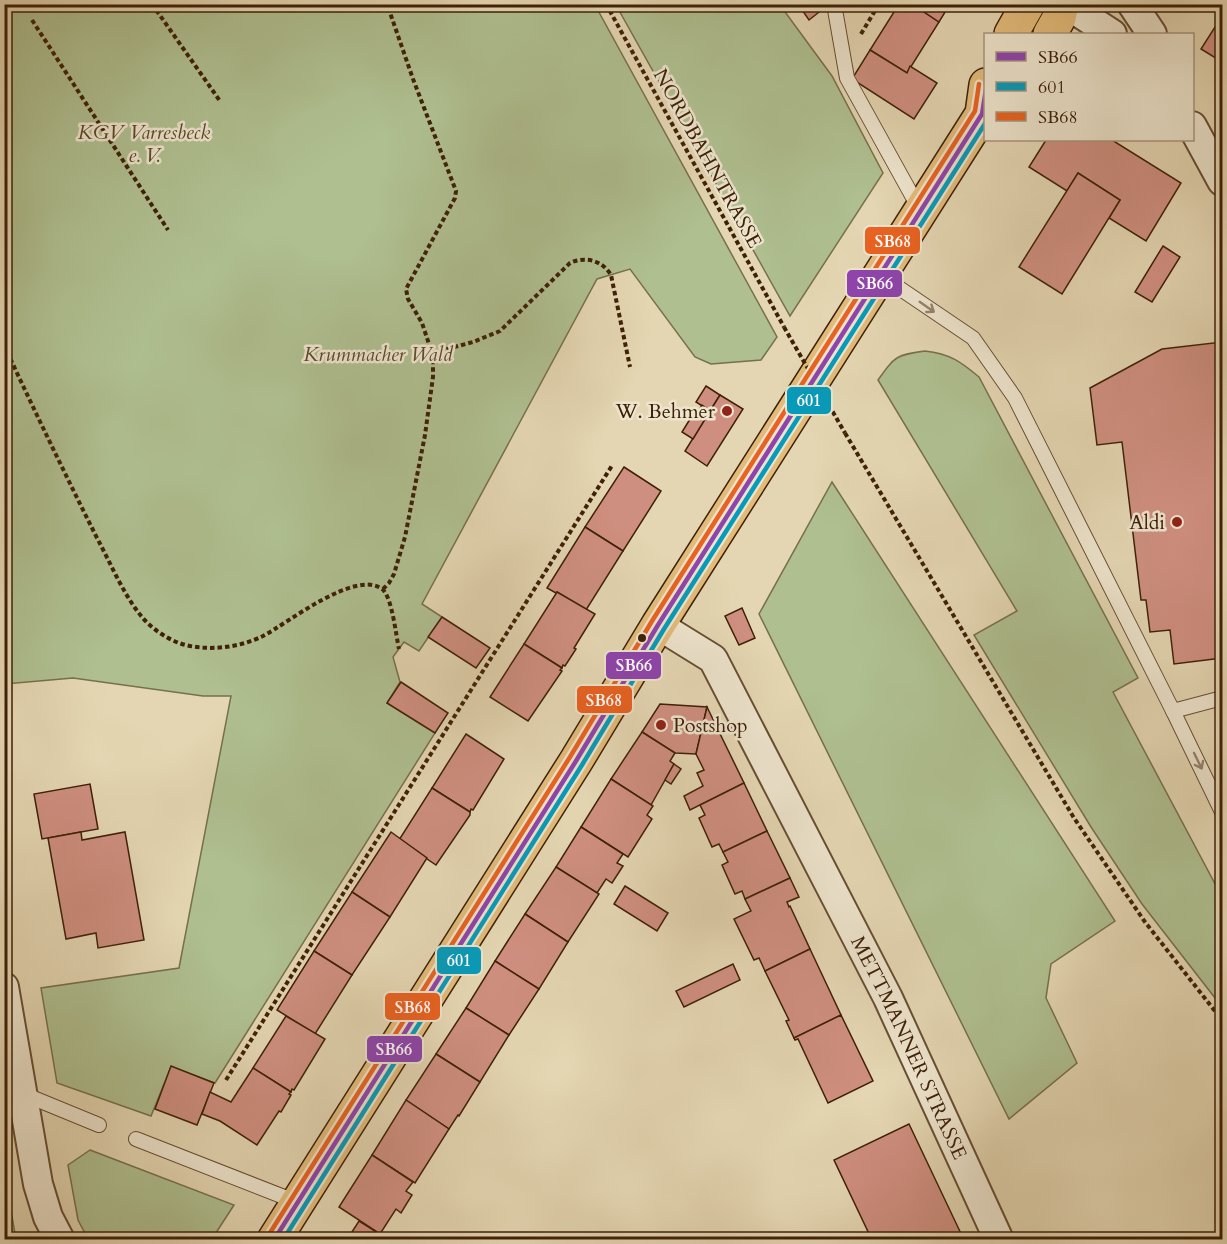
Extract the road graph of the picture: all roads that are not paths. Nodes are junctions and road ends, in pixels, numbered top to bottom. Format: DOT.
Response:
graph roads {
  1 [pos="834,4"];
  2 [pos="1028,4"];
  3 [pos="1064,4"];
  4 [pos="1132,4"];
  5 [pos="1012,33"];
  6 [pos="1051,33"];
  7 [pos="1110,33"];
  8 [pos="1151,33"];
  9 [pos="984,103"];
  10 [pos="1194,130"];
  11 [pos="1222,181"];
  12 [pos="920,211"];
  13 [pos="880,275"];
  14 [pos="658,625"];
  15 [pos="1222,698"];
  16 [pos="1173,711"];
  17 [pos="1222,812"];
  18 [pos="4,987"];
  19 [pos="21,1093"];
  20 [pos="99,1125"];
  21 [pos="136,1139"];
  22 [pos="297,1202"];
  23 [pos="60,1239"];
  24 [pos="274,1239"];
  25 [pos="999,1239"];
  1 -- 12 [label="lane"];
  2 -- 5 [label="main road"];
  3 -- 6 [label="main road"];
  3 -- 7 [label="street"];
  4 -- 8 [label="street"];
  9 -- 12 [label="main road"];
  10 -- 11 [label="street"];
  12 -- 13 [label="main road"];
  13 -- 14 [label="main road"];
  13 -- 16 [label="lane, one-way"];
  14 -- 22 [label="main road"];
  14 -- 25 [label="street, METTMANNER STRASSE"];
  15 -- 16 [label="lane"];
  16 -- 17 [label="lane, one-way"];
  18 -- 19 [label="street"];
  19 -- 20 [label="lane"];
  19 -- 23 [label="street"];
  21 -- 22 [label="lane"];
  22 -- 24 [label="main road"];
}
